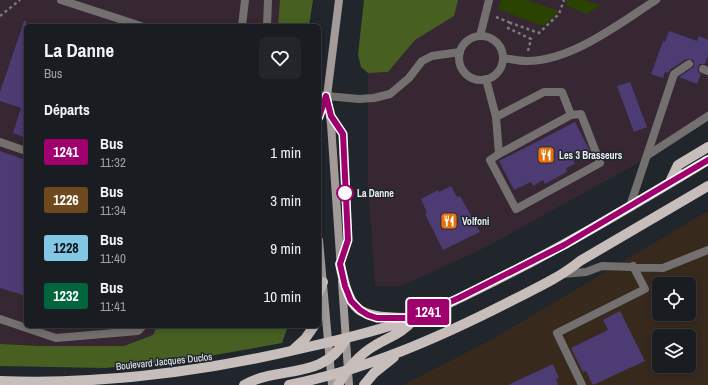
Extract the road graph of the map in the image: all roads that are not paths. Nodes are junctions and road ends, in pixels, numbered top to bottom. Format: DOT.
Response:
graph roads {
  1 [pos="62,0"];
  2 [pos="245,0"];
  3 [pos="268,0"];
  4 [pos="339,0"];
  5 [pos="489,0"];
  6 [pos="656,0"];
  7 [pos="135,24"];
  8 [pos="242,24"];
  9 [pos="267,24"];
  10 [pos="480,36"];
  11 [pos="460,52"];
  12 [pos="503,58"];
  13 [pos="689,64"];
  14 [pos="486,80"];
  15 [pos="323,95"];
  16 [pos="321,106"];
  17 [pos="571,115"];
  18 [pos="708,116"];
  19 [pos="496,117"];
  20 [pos="0,142"];
  21 [pos="708,147"];
  22 [pos="24,149"];
  23 [pos="499,154"];
  24 [pos="648,155"];
  25 [pos="708,160"];
  26 [pos="670,182"];
  27 [pos="708,186"];
  28 [pos="630,206"];
  29 [pos="708,250"];
  30 [pos="321,261"];
  31 [pos="340,264"];
  32 [pos="633,266"];
  33 [pos="563,274"];
  34 [pos="323,282"];
  35 [pos="321,287"];
  36 [pos="415,318"];
  37 [pos="0,319"];
  38 [pos="24,327"];
  39 [pos="27,328"];
  40 [pos="141,328"];
  41 [pos="313,328"];
  42 [pos="346,339"];
  43 [pos="328,342"];
  44 [pos="408,348"];
  45 [pos="291,351"];
  46 [pos="330,359"];
  47 [pos="348,370"];
  48 [pos="331,380"];
  49 [pos="0,381"];
  50 [pos="295,384"];
  51 [pos="244,385"];
  52 [pos="338,385"];
  53 [pos="349,385"];
  54 [pos="364,385"];
  55 [pos="582,385"];
  1 -- 7 [label="street"];
  2 -- 8 [label="street"];
  3 -- 9 [label="street"];
  4 -- 15 [label="main road"];
  5 -- 10 [label="street"];
  6 -- 12 [label="street"];
  10 -- 11 [label="street"];
  10 -- 12 [label="street"];
  11 -- 14 [label="street"];
  11 -- 15 [label="street"];
  12 -- 14 [label="street"];
  13 -- 24 [label="street"];
  14 -- 19 [label="street"];
  15 -- 16 [label="main road"];
  15 -- 31 [label="main road"];
  17 -- 19 [label="street"];
  17 -- 23 [label="street"];
  17 -- 23 [label="street"];
  18 -- 24 [label="street"];
  19 -- 23 [label="street"];
  20 -- 22 [label="street"];
  21 -- 26 [label="main road"];
  24 -- 28 [label="street"];
  25 -- 26 [label="main road"];
  26 -- 28 [label="main road"];
  27 -- 33 [label="main road"];
  28 -- 36 [label="main road"];
  29 -- 32 [label="street"];
  30 -- 34 [label="main road"];
  31 -- 36 [label="main road"];
  31 -- 42 [label="main road"];
  32 -- 33 [label="street"];
  32 -- 55 [label="street"];
  33 -- 44 [label="main road"];
  34 -- 35 [label="main road"];
  34 -- 43 [label="main road"];
  36 -- 42 [label="main road, Boulevard Jacques Duclos"];
  36 -- 47 [label="main road"];
  37 -- 38 [label="street"];
  39 -- 40 [label="street"];
  41 -- 45 [label="main road"];
  42 -- 43 [label="main road, Boulevard Jacques Duclos"];
  42 -- 46 [label="main road"];
  42 -- 47 [label="main road"];
  43 -- 45 [label="main road, Boulevard Jacques Duclos"];
  43 -- 46 [label="main road"];
  44 -- 47 [label="main road"];
  44 -- 54 [label="main road"];
  45 -- 49 [label="main road, Boulevard Jacques Duclos"];
  46 -- 48 [label="main road"];
  46 -- 51 [label="main road"];
  47 -- 48 [label="main road"];
  47 -- 52 [label="main road"];
  47 -- 53 [label="main road"];
  48 -- 50 [label="main road"];
}
